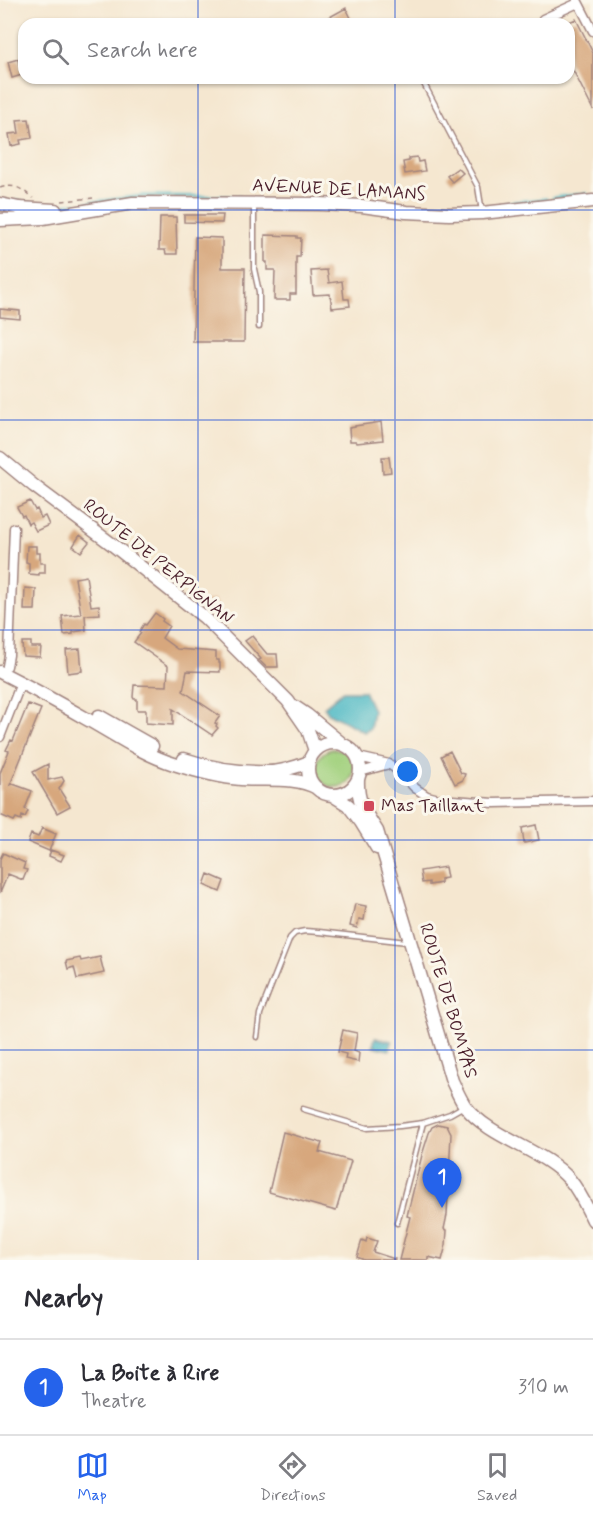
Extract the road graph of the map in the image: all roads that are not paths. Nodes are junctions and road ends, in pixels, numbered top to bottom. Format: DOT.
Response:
graph roads {
  1 [pos="577,1"];
  2 [pos="545,18"];
  3 [pos="593,31"];
  4 [pos="424,84"];
  5 [pos="593,201"];
  6 [pos="254,203"];
  7 [pos="0,204"];
  8 [pos="83,210"];
  9 [pos="482,213"];
  10 [pos="0,220"];
  11 [pos="259,327"];
  12 [pos="0,458"];
  13 [pos="14,528"];
  14 [pos="2,667"];
  15 [pos="21,683"];
  16 [pos="288,701"];
  17 [pos="0,737"];
  18 [pos="341,743"];
  19 [pos="312,756"];
  20 [pos="358,757"];
  21 [pos="389,764"];
  22 [pos="359,776"];
  23 [pos="317,788"];
  24 [pos="332,795"];
  25 [pos="593,801"];
  26 [pos="391,875"];
  27 [pos="411,942"];
  28 [pos="257,1037"];
  29 [pos="464,1105"];
  30 [pos="303,1109"];
  31 [pos="423,1123"];
  32 [pos="593,1220"];
  33 [pos="397,1223"];
  1 -- 2 [label="street"];
  1 -- 3 [label="street"];
  4 -- 9 [label="lane"];
  5 -- 9 [label="main road, AVENUE DE LAMANS"];
  6 -- 8 [label="main road, AVENUE DE LAMANS"];
  6 -- 9 [label="main road, AVENUE DE LAMANS"];
  6 -- 11 [label="lane"];
  7 -- 8 [label="main road, AVENUE DE LAMANS"];
  8 -- 10 [label="main road, AVENUE DE LAMANS"];
  12 -- 16 [label="main road, ROUTE DE PERPIGNAN"];
  13 -- 14 [label="street"];
  14 -- 15 [label="main road"];
  14 -- 19 [label="main road"];
  15 -- 17 [label="street"];
  15 -- 23 [label="main road"];
  16 -- 18 [label="main road, ROUTE DE PERPIGNAN"];
  16 -- 19 [label="main road, ROUTE DE PERPIGNAN"];
  18 -- 19 [label="main road"];
  18 -- 20 [label="main road"];
  19 -- 23 [label="main road"];
  20 -- 21 [label="street"];
  20 -- 22 [label="main road"];
  21 -- 22 [label="street"];
  21 -- 25 [label="street"];
  22 -- 24 [label="main road"];
  22 -- 26 [label="main road"];
  23 -- 24 [label="main road"];
  24 -- 26 [label="main road"];
  26 -- 27 [label="main road, ROUTE DE BOMPAS"];
  27 -- 28 [label="lane"];
  27 -- 29 [label="main road, ROUTE DE BOMPAS"];
  29 -- 31 [label="lane"];
  29 -- 32 [label="main road, ROUTE DE BOMPAS"];
  30 -- 31 [label="lane"];
  31 -- 33 [label="lane"];
}
